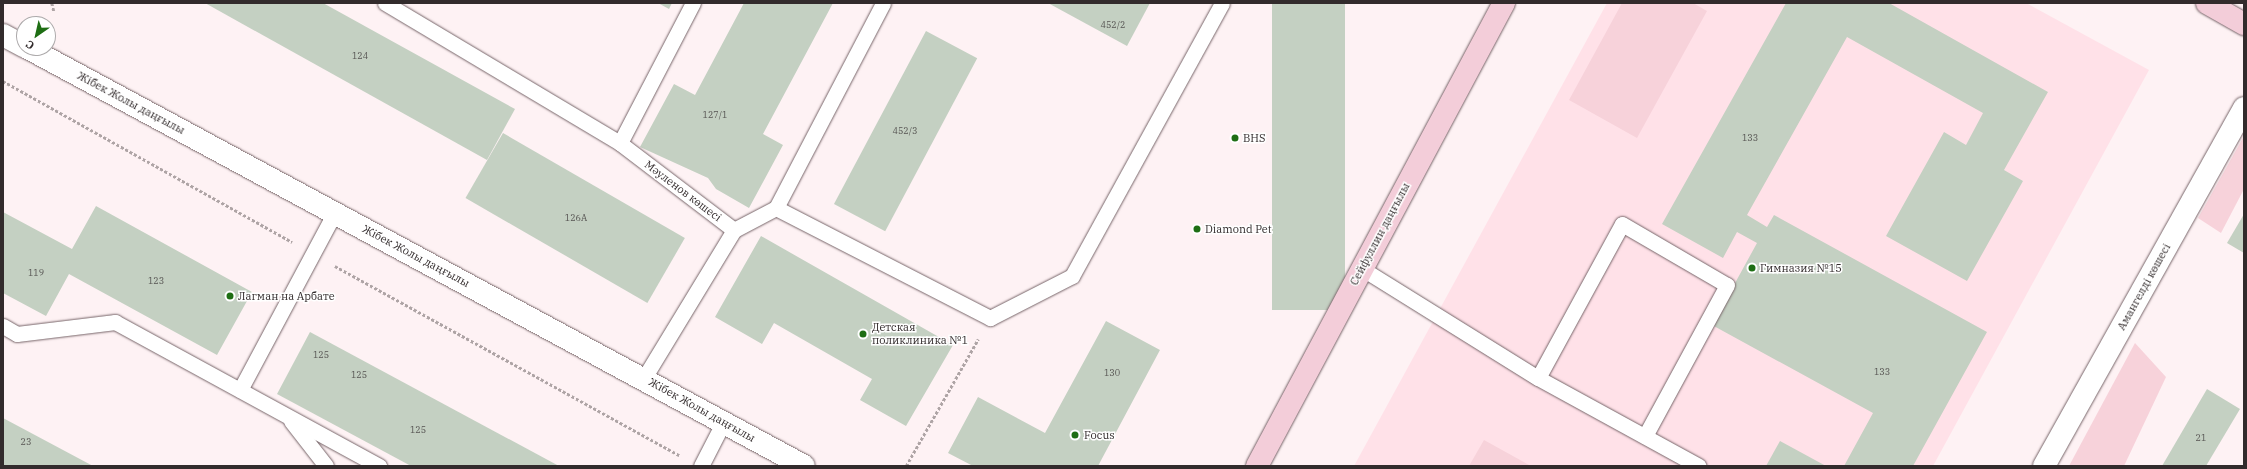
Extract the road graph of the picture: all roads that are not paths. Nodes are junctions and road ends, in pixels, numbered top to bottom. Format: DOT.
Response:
graph roads {
  1 [pos="385,3"];
  2 [pos="693,3"];
  3 [pos="883,3"];
  4 [pos="1222,3"];
  5 [pos="1504,3"];
  6 [pos="2207,3"];
  7 [pos="2244,24"];
  8 [pos="3,34"];
  9 [pos="16,41"];
  10 [pos="43,56"];
  11 [pos="2244,108"];
  12 [pos="620,143"];
  13 [pos="776,208"];
  14 [pos="335,212"];
  15 [pos="734,230"];
  16 [pos="1361,268"];
  17 [pos="3,326"];
  18 [pos="644,378"];
  19 [pos="1538,378"];
  20 [pos="240,390"];
  21 [pos="287,416"];
  22 [pos="724,421"];
  23 [pos="1645,436"];
  24 [pos="326,466"];
  25 [pos="379,466"];
  26 [pos="700,466"];
  27 [pos="804,466"];
  28 [pos="1257,466"];
  29 [pos="1698,466"];
  30 [pos="2044,466"];
  1 -- 12 [label="lane, Мәуленов көшесі"];
  2 -- 12 [label="lane"];
  3 -- 13 [label="lane"];
  4 -- 13 [label="lane"];
  5 -- 16 [label="main road, Сейфуллин даңғылы"];
  6 -- 7 [label="main road"];
  8 -- 9 [label="street"];
  10 -- 14 [label="street, Жібек Жолы даңғылы"];
  11 -- 30 [label="street, Амангелді көшесі"];
  12 -- 15 [label="lane, Мәуленов көшесі"];
  13 -- 15 [label="lane"];
  14 -- 18 [label="street, Жібек Жолы даңғылы"];
  14 -- 20 [label="lane"];
  15 -- 18 [label="lane"];
  16 -- 19 [label="lane"];
  16 -- 28 [label="main road, Сейфуллин даңғылы"];
  17 -- 20 [label="lane"];
  18 -- 22 [label="street, Жібек Жолы даңғылы"];
  19 -- 23 [label="lane"];
  19 -- 23 [label="lane"];
  20 -- 21 [label="lane"];
  21 -- 24 [label="lane"];
  21 -- 25 [label="lane"];
  22 -- 26 [label="lane"];
  22 -- 27 [label="street, Жібек Жолы даңғылы"];
  23 -- 29 [label="lane"];
}
